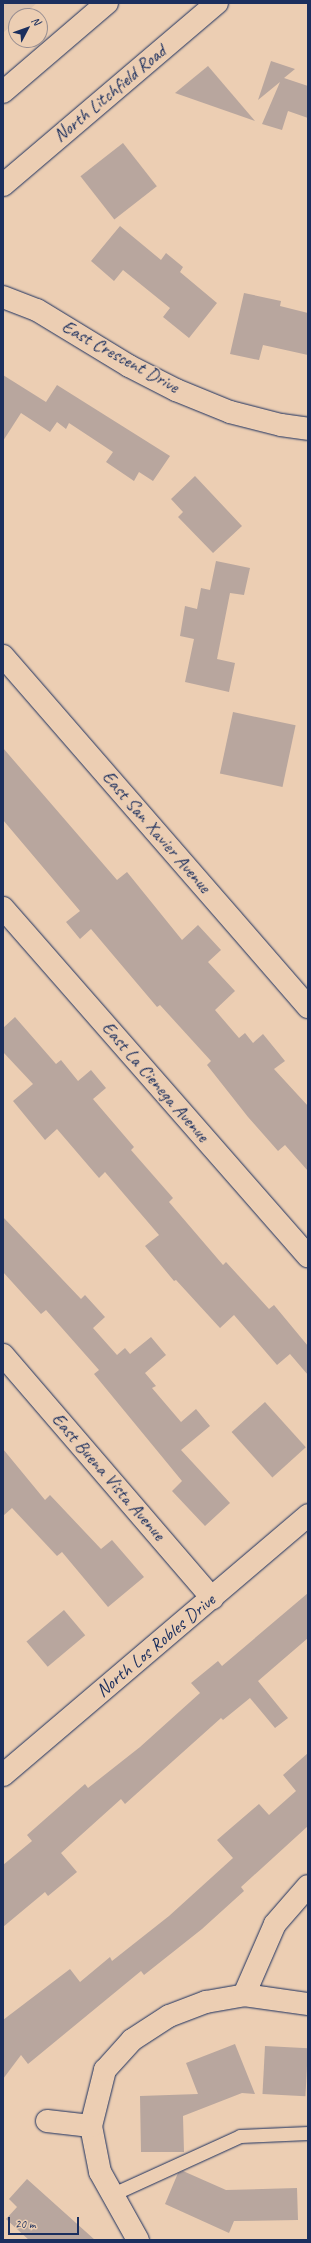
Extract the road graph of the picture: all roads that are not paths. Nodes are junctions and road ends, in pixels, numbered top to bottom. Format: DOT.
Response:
graph roads {
  1 [pos="107,3"];
  2 [pos="217,3"];
  3 [pos="3,92"];
  4 [pos="3,185"];
  5 [pos="3,297"];
  6 [pos="308,429"];
  7 [pos="3,656"];
  8 [pos="3,908"];
  9 [pos="308,1007"];
  10 [pos="308,1257"];
  11 [pos="3,1355"];
  12 [pos="308,1515"];
  13 [pos="212,1598"];
  14 [pos="3,1775"];
  15 [pos="308,1886"];
  16 [pos="244,1996"];
  17 [pos="308,2004"];
  18 [pos="47,2121"];
  19 [pos="91,2126"];
  20 [pos="308,2133"];
  21 [pos="113,2194"];
  22 [pos="138,2240"];
  1 -- 3 [label="street"];
  2 -- 4 [label="street, North Litchfield Road"];
  5 -- 6 [label="street, East Crescent Drive"];
  7 -- 9 [label="street, East San Xavier Avenue"];
  8 -- 10 [label="street, East La Cienega Avenue"];
  11 -- 13 [label="street, East Buena Vista Avenue"];
  12 -- 13 [label="street, North Los Robles Drive"];
  13 -- 14 [label="street, North Los Robles Drive"];
  15 -- 16 [label="street"];
  16 -- 17 [label="street"];
  16 -- 19 [label="street"];
  18 -- 19 [label="street"];
  19 -- 21 [label="street"];
  20 -- 21 [label="lane"];
  21 -- 22 [label="street"];
}
